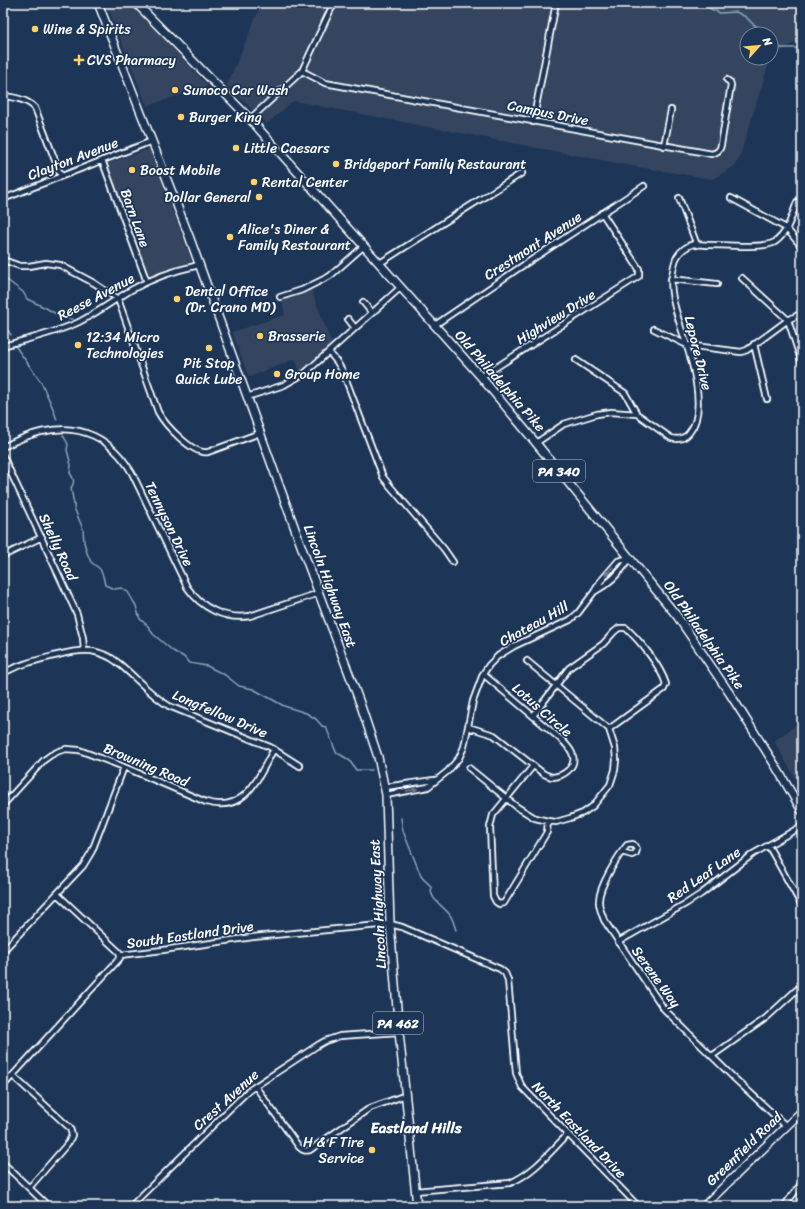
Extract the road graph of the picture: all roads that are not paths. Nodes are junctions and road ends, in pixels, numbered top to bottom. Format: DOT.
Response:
graph roads {
  1 [pos="98,3"];
  2 [pos="136,3"];
  3 [pos="336,3"];
  4 [pos="554,3"];
  5 [pos="302,71"];
  6 [pos="727,80"];
  7 [pos="3,96"];
  8 [pos="671,110"];
  9 [pos="250,119"];
  10 [pos="533,122"];
  11 [pos="152,141"];
  12 [pos="664,146"];
  13 [pos="102,160"];
  14 [pos="522,173"];
  15 [pos="61,176"];
  16 [pos="644,186"];
  17 [pos="679,198"];
  18 [pos="731,198"];
  19 [pos="3,199"];
  20 [pos="797,202"];
  21 [pos="602,213"];
  22 [pos="786,228"];
  23 [pos="697,245"];
  24 [pos="364,246"];
  25 [pos="802,247"];
  26 [pos="3,260"];
  27 [pos="380,263"];
  28 [pos="200,265"];
  29 [pos="742,278"];
  30 [pos="671,279"];
  31 [pos="147,282"];
  32 [pos="716,284"];
  33 [pos="401,286"];
  34 [pos="280,297"];
  35 [pos="118,299"];
  36 [pos="363,302"];
  37 [pos="372,313"];
  38 [pos="802,313"];
  39 [pos="348,319"];
  40 [pos="788,320"];
  41 [pos="435,325"];
  42 [pos="355,328"];
  43 [pos="654,329"];
  44 [pos="754,344"];
  45 [pos="687,345"];
  46 [pos="3,346"];
  47 [pos="329,352"];
  48 [pos="576,360"];
  49 [pos="802,363"];
  50 [pos="481,377"];
  51 [pos="248,397"];
  52 [pos="767,399"];
  53 [pos="637,414"];
  54 [pos="260,433"];
  55 [pos="536,443"];
  56 [pos="3,447"];
  57 [pos="3,456"];
  58 [pos="42,537"];
  59 [pos="3,556"];
  60 [pos="630,558"];
  61 [pos="453,562"];
  62 [pos="594,592"];
  63 [pos="319,594"];
  64 [pos="84,651"];
  65 [pos="527,661"];
  66 [pos="3,673"];
  67 [pos="483,674"];
  68 [pos="557,685"];
  69 [pos="532,716"];
  70 [pos="468,727"];
  71 [pos="608,729"];
  72 [pos="274,749"];
  73 [pos="300,766"];
  74 [pos="533,766"];
  75 [pos="124,767"];
  76 [pos="469,768"];
  77 [pos="436,780"];
  78 [pos="385,787"];
  79 [pos="386,795"];
  80 [pos="507,798"];
  81 [pos="3,805"];
  82 [pos="802,811"];
  83 [pos="548,821"];
  84 [pos="802,826"];
  85 [pos="768,846"];
  86 [pos="622,852"];
  87 [pos="57,894"];
  88 [pos="802,906"];
  89 [pos="390,924"];
  90 [pos="618,942"];
  91 [pos="3,951"];
  92 [pos="120,955"];
  93 [pos="802,985"];
  94 [pos="399,1032"];
  95 [pos="712,1056"];
  96 [pos="13,1076"];
  97 [pos="3,1086"];
  98 [pos="255,1086"];
  99 [pos="406,1095"];
  100 [pos="802,1111"];
  101 [pos="786,1126"];
  102 [pos="568,1134"];
  103 [pos="3,1164"];
  104 [pos="802,1183"];
  105 [pos="29,1188"];
  106 [pos="416,1191"];
  107 [pos="48,1206"];
  108 [pos="131,1206"];
  109 [pos="417,1206"];
  110 [pos="638,1206"];
  111 [pos="704,1206"];
  112 [pos="784,1206"];
  1 -- 11 [label="main road, Lincoln Highway East / PA 462"];
  2 -- 9 [label="main road, Old Philadelphia Pike / PA 340"];
  3 -- 5 [label="street"];
  4 -- 10 [label="street"];
  5 -- 9 [label="street"];
  5 -- 10 [label="street, Campus Drive"];
  6 -- 12 [label="street, Campus Drive"];
  7 -- 15 [label="street"];
  8 -- 12 [label="street"];
  9 -- 24 [label="main road, Old Philadelphia Pike / PA 340"];
  10 -- 12 [label="street, Campus Drive"];
  11 -- 13 [label="street, Clayton Avenue"];
  11 -- 28 [label="main road, Lincoln Highway East / PA 462"];
  13 -- 15 [label="street, Clayton Avenue"];
  13 -- 31 [label="street, Barn Lane"];
  14 -- 27 [label="street"];
  15 -- 19 [label="street, Clayton Avenue"];
  16 -- 21 [label="street, Crestmont Avenue"];
  17 -- 23 [label="street"];
  18 -- 22 [label="street"];
  20 -- 22 [label="street, Lepore Drive"];
  21 -- 41 [label="street, Crestmont Avenue"];
  21 -- 50 [label="street, Highview Drive"];
  22 -- 23 [label="street, Lepore Drive"];
  22 -- 25 [label="street"];
  23 -- 30 [label="street, Lepore Drive"];
  24 -- 27 [label="main road, Old Philadelphia Pike / PA 340"];
  24 -- 34 [label="street"];
  26 -- 35 [label="street"];
  27 -- 33 [label="main road, Old Philadelphia Pike / PA 340"];
  28 -- 31 [label="street, Reese Avenue"];
  28 -- 51 [label="main road, Lincoln Highway East / PA 462"];
  29 -- 40 [label="street"];
  30 -- 32 [label="street"];
  30 -- 45 [label="street, Lepore Drive"];
  31 -- 35 [label="street, Reese Avenue"];
  33 -- 37 [label="street"];
  33 -- 41 [label="main road, Old Philadelphia Pike / PA 340"];
  35 -- 46 [label="street, Reese Avenue"];
  35 -- 54 [label="street"];
  36 -- 37 [label="street"];
  37 -- 42 [label="street"];
  38 -- 40 [label="street"];
  39 -- 42 [label="street"];
  40 -- 44 [label="street"];
  40 -- 49 [label="street"];
  41 -- 50 [label="main road, Old Philadelphia Pike / PA 340"];
  42 -- 47 [label="street"];
  43 -- 45 [label="street"];
  44 -- 45 [label="street"];
  44 -- 52 [label="street"];
  45 -- 53 [label="street, Lepore Drive"];
  47 -- 51 [label="street"];
  47 -- 61 [label="street"];
  48 -- 53 [label="street"];
  50 -- 55 [label="main road, Old Philadelphia Pike / PA 340"];
  51 -- 54 [label="main road, Lincoln Highway East / PA 462"];
  53 -- 55 [label="street"];
  54 -- 63 [label="main road, Lincoln Highway East / PA 462"];
  55 -- 60 [label="main road, Old Philadelphia Pike / PA 340"];
  56 -- 63 [label="street, Tennyson Drive"];
  57 -- 58 [label="street, Shelly Road"];
  58 -- 59 [label="street"];
  58 -- 64 [label="street, Shelly Road"];
  60 -- 62 [label="street, Chateau Hill"];
  60 -- 62 [label="street, Chateau Hill, one-way"];
  60 -- 82 [label="main road, Old Philadelphia Pike / PA 340"];
  62 -- 67 [label="street, Chateau Hill"];
  63 -- 78 [label="main road, Lincoln Highway East / PA 462"];
  64 -- 66 [label="street, Longfellow Drive"];
  64 -- 72 [label="street, Longfellow Drive"];
  65 -- 68 [label="street"];
  67 -- 69 [label="street, Lotus Circle"];
  67 -- 70 [label="street, Chateau Hill"];
  68 -- 69 [label="street"];
  68 -- 71 [label="street"];
  68 -- 71 [label="street"];
  69 -- 74 [label="street, Lotus Circle"];
  70 -- 74 [label="street, Lotus Circle"];
  70 -- 77 [label="street, Chateau Hill"];
  71 -- 83 [label="street"];
  72 -- 73 [label="street, Longfellow Drive"];
  72 -- 75 [label="street, Browning Road"];
  74 -- 80 [label="street"];
  75 -- 81 [label="street, Browning Road"];
  75 -- 87 [label="street"];
  76 -- 80 [label="street"];
  77 -- 78 [label="street"];
  79 -- 77 [label="street, Chateau Hill, one-way"];
  78 -- 79 [label="main road, Lincoln Highway East / PA 462"];
  79 -- 89 [label="main road, Lincoln Highway East / PA 462"];
  80 -- 83 [label="street"];
  80 -- 83 [label="street"];
  84 -- 85 [label="street, Red Leaf Lane"];
  85 -- 88 [label="street"];
  85 -- 90 [label="street, Red Leaf Lane"];
  86 -- 90 [label="street, Serene Way"];
  87 -- 91 [label="street"];
  87 -- 92 [label="street"];
  89 -- 92 [label="street, South Eastland Drive"];
  89 -- 94 [label="main road, Lincoln Highway East / PA 462"];
  89 -- 102 [label="street, North Eastland Drive"];
  90 -- 95 [label="street, Serene Way"];
  92 -- 96 [label="street, South Eastland Drive"];
  93 -- 95 [label="street"];
  94 -- 98 [label="street, Crest Avenue"];
  94 -- 99 [label="main road, Lincoln Highway East / PA 462"];
  95 -- 101 [label="street, Serene Way"];
  96 -- 97 [label="street, South Eastland Drive"];
  96 -- 105 [label="street"];
  98 -- 99 [label="street"];
  98 -- 108 [label="street, Crest Avenue"];
  99 -- 106 [label="main road, Lincoln Highway East / PA 462"];
  100 -- 101 [label="main road, Greenfield Road"];
  101 -- 111 [label="main road, Greenfield Road"];
  102 -- 106 [label="street"];
  102 -- 110 [label="street, North Eastland Drive"];
  103 -- 105 [label="street"];
  104 -- 112 [label="street"];
  105 -- 107 [label="street"];
  106 -- 109 [label="main road, Lincoln Highway East / PA 462"];
}
